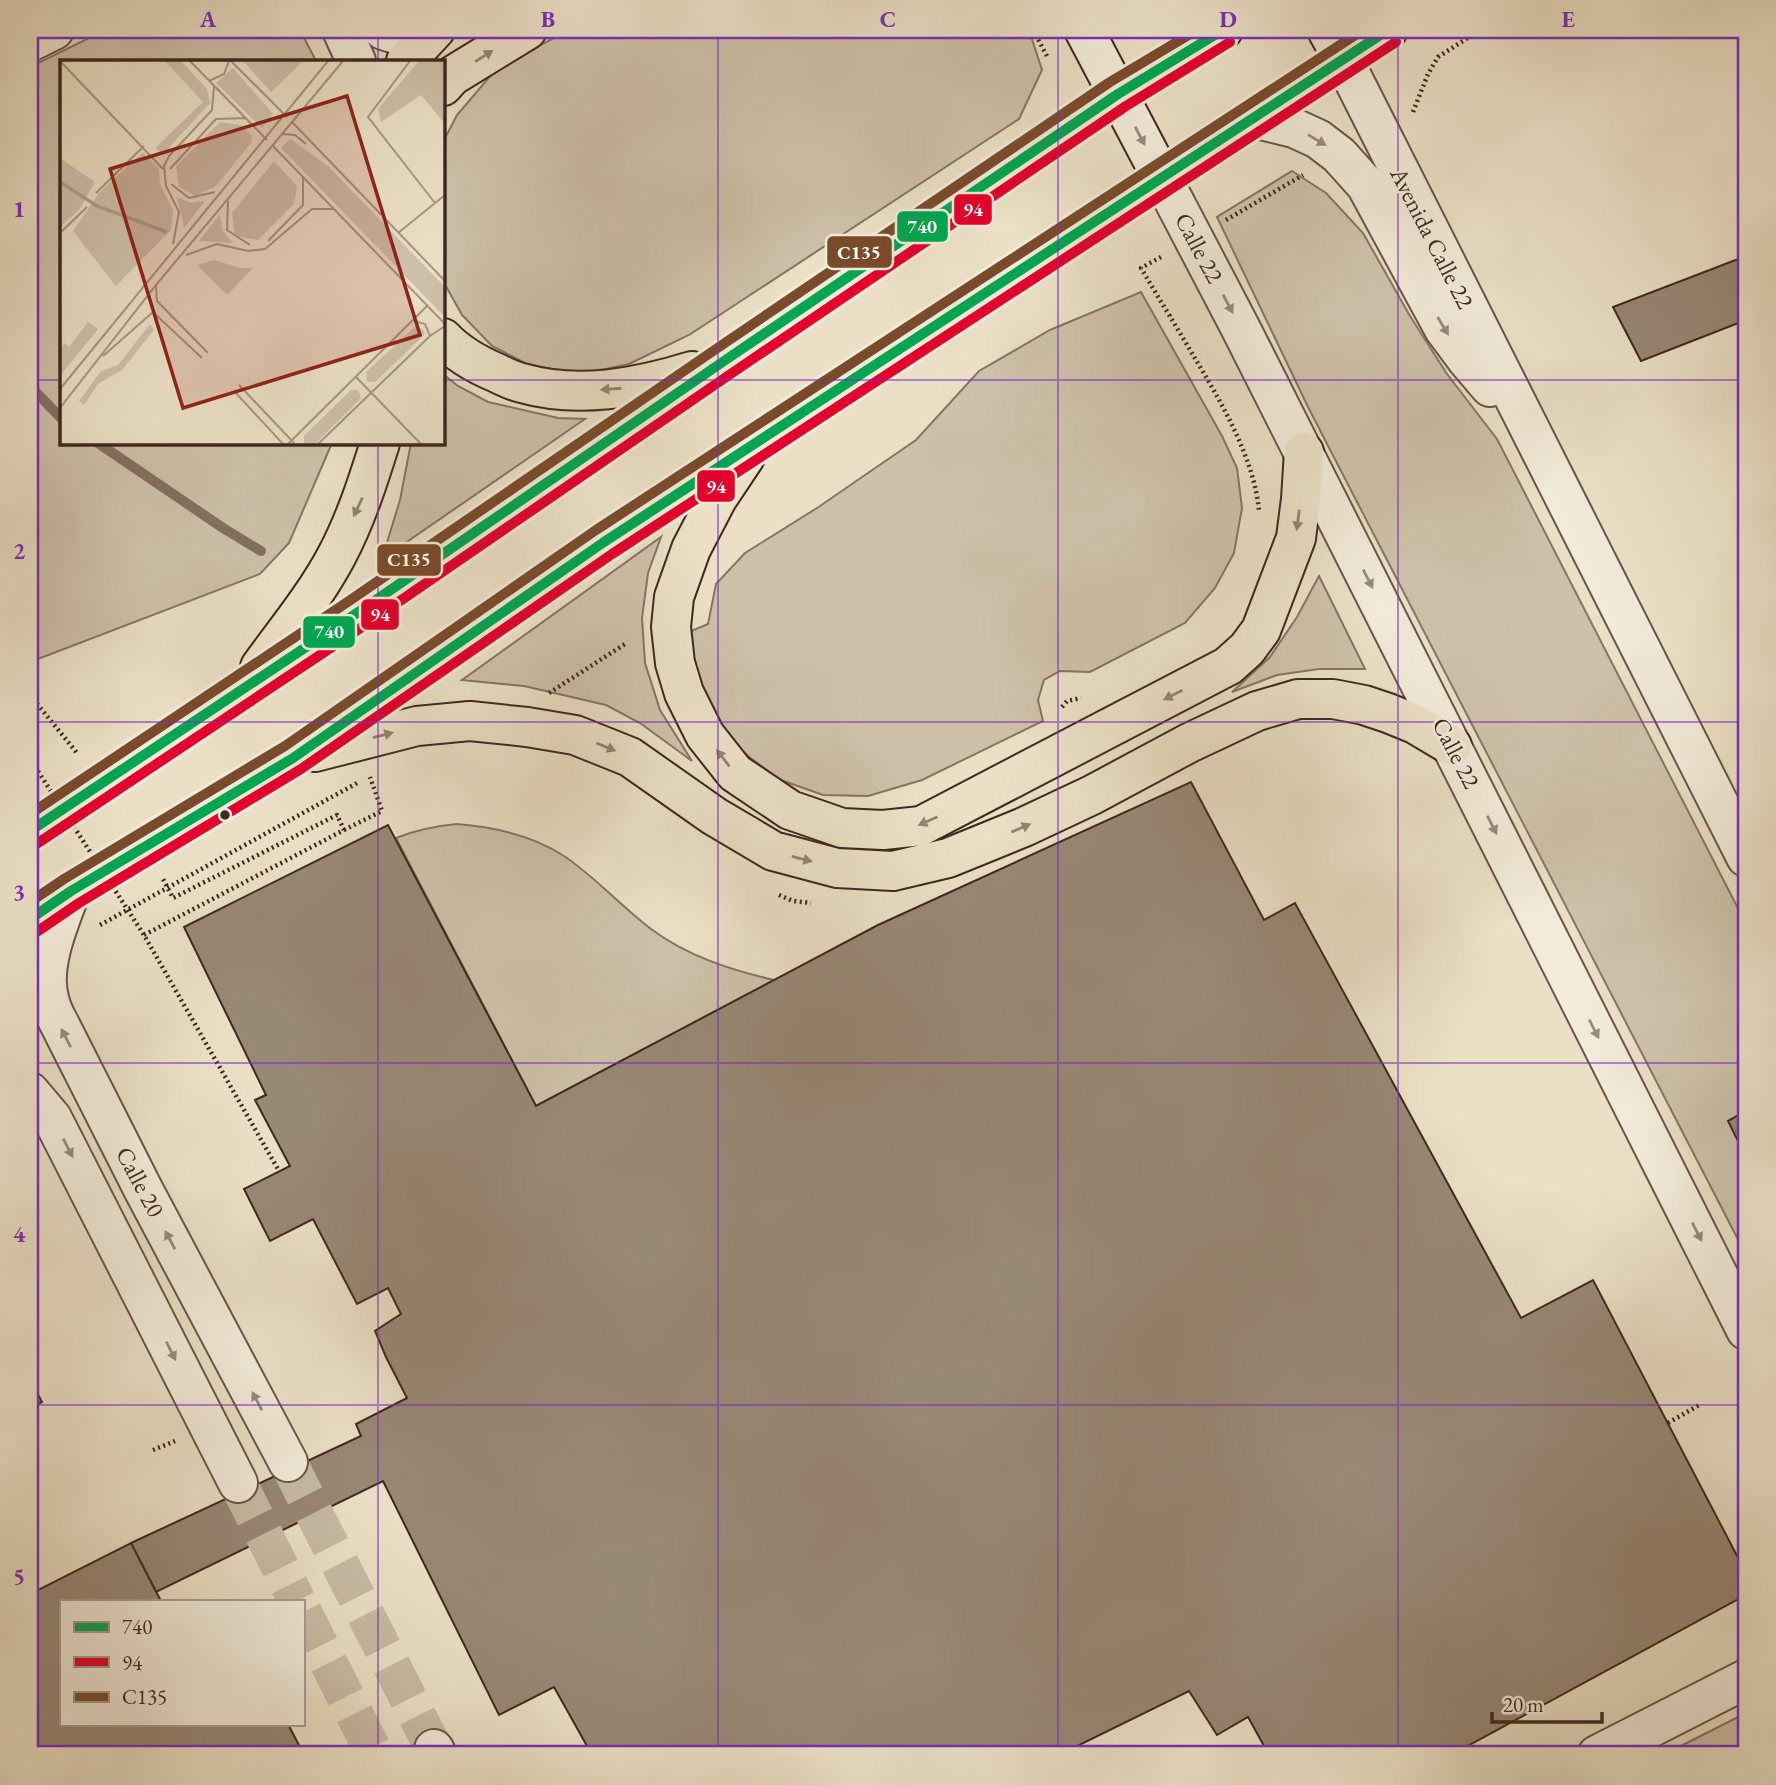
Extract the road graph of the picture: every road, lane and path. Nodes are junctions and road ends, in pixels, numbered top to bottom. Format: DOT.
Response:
graph roads {
  1 [pos="54,30"];
  2 [pos="342,30"];
  3 [pos="383,30"];
  4 [pos="527,30"];
  5 [pos="1033,30"];
  6 [pos="1084,30"];
  7 [pos="1223,30"];
  8 [pos="1388,30"];
  9 [pos="1480,30"];
  10 [pos="433,31"];
  11 [pos="30,42"];
  12 [pos="1335,45"];
  13 [pos="1048,58"];
  14 [pos="356,60"];
  15 [pos="406,60"];
  16 [pos="444,85"];
  17 [pos="1118,94"];
  18 [pos="1253,118"];
  19 [pos="1381,134"];
  20 [pos="1339,155"];
  21 [pos="1162,178"];
  22 [pos="1193,238"];
  23 [pos="444,339"];
  24 [pos="724,361"];
  25 [pos="380,444"];
  26 [pos="752,446"];
  27 [pos="1537,446"];
  28 [pos="1304,452"];
  29 [pos="1258,520"];
  30 [pos="625,644"];
  31 [pos="244,690"];
  32 [pos="30,695"];
  33 [pos="540,699"];
  34 [pos="1087,699"];
  35 [pos="1060,715"];
  36 [pos="1452,746"];
  37 [pos="80,757"];
  38 [pos="293,758"];
  39 [pos="31,761"];
  40 [pos="380,773"];
  41 [pos="370,777"];
  42 [pos="344,830"];
  43 [pos="30,831"];
  44 [pos="1746,857"];
  45 [pos="71,891"];
  46 [pos="769,891"];
  47 [pos="173,898"];
  48 [pos="818,904"];
  49 [pos="30,919"];
  50 [pos="94,935"];
  51 [pos="144,935"];
  52 [pos="30,1092"];
  53 [pos="279,1171"];
  54 [pos="1746,1330"];
  55 [pos="1699,1405"];
  56 [pos="1668,1423"];
  57 [pos="288,1462"];
  58 [pos="237,1482"];
  59 [pos="1746,1679"];
  60 [pos="1597,1755"];
  1 -- 11 [label="street"];
  2 -- 14 [label="street"];
  3 -- 10 [label="street"];
  16 -- 4 [label="main road, one-way"];
  5 -- 13 [label="path"];
  6 -- 17 [label="street"];
  7 -- 17 [label="main road"];
  8 -- 12 [label="main road"];
  9 -- 19 [label="path"];
  10 -- 15 [label="main road"];
  12 -- 18 [label="main road"];
  12 -- 19 [label="street, Avenida Calle 22"];
  17 -- 21 [label="street, one-way"];
  17 -- 24 [label="main road"];
  18 -- 20 [label="street, Avenida Calle 22, one-way"];
  18 -- 21 [label="main road"];
  19 -- 27 [label="street, Avenida Calle 22"];
  20 -- 22 [label="path"];
  20 -- 27 [label="street, Avenida Calle 22, one-way"];
  21 -- 22 [label="street, Calle 22"];
  21 -- 26 [label="main road"];
  22 -- 28 [label="street, Calle 22, one-way"];
  22 -- 29 [label="path"];
  24 -- 23 [label="main road, one-way"];
  24 -- 31 [label="main road"];
  25 -- 31 [label="main road, one-way"];
  28 -- 26 [label="main road, one-way"];
  26 -- 38 [label="main road"];
  27 -- 44 [label="street, Avenida Calle 22"];
  28 -- 36 [label="street, Calle 22, one-way"];
  30 -- 33 [label="path"];
  31 -- 43 [label="main road"];
  32 -- 37 [label="path"];
  34 -- 35 [label="path"];
  38 -- 36 [label="main road, one-way"];
  36 -- 54 [label="street, Calle 22, one-way"];
  38 -- 45 [label="main road"];
  39 -- 51 [label="path, bridge"];
  40 -- 41 [label="path"];
  41 -- 42 [label="path"];
  41 -- 50 [label="path"];
  42 -- 47 [label="path"];
  42 -- 51 [label="path"];
  45 -- 49 [label="main road"];
  57 -- 45 [label="street, Calle 20, one-way"];
  46 -- 48 [label="path"];
  51 -- 53 [label="path, bridge"];
  52 -- 58 [label="street, Calle 20, one-way"];
  55 -- 56 [label="path"];
  59 -- 60 [label="street"];
}
